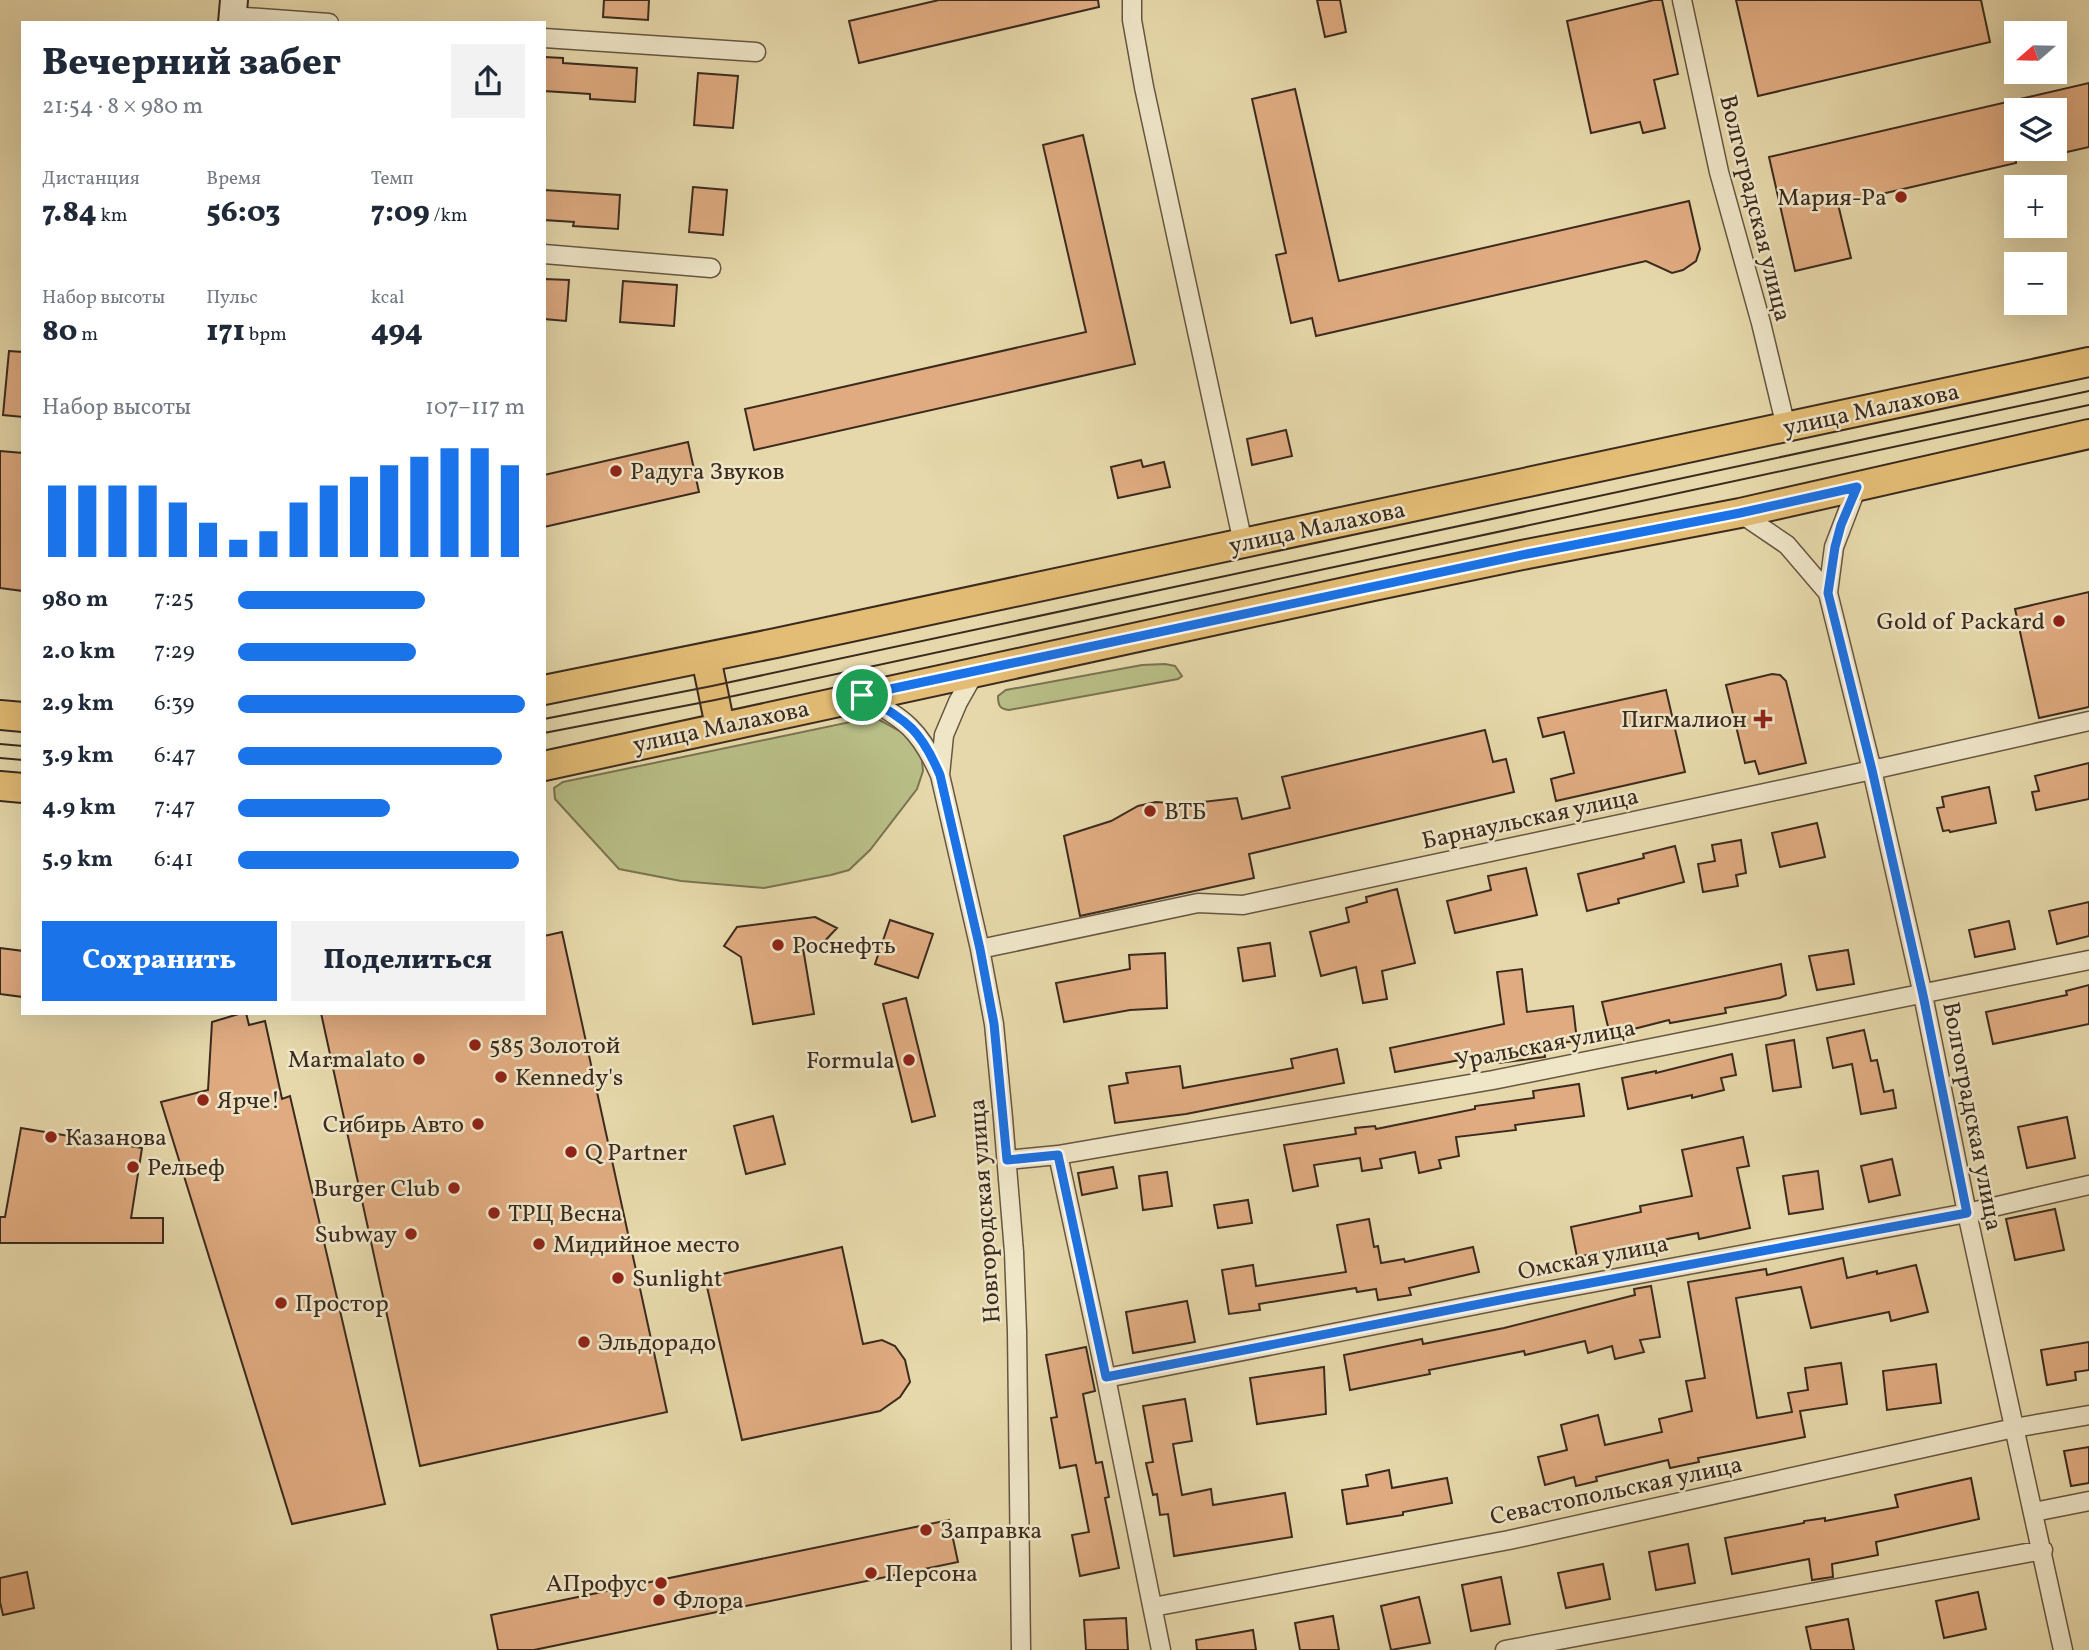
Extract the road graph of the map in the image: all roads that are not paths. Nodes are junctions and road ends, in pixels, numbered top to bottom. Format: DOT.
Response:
graph roads {
  1 [pos="1132,0"];
  2 [pos="1682,0"];
  3 [pos="233,13"];
  4 [pos="311,21"];
  5 [pos="546,38"];
  6 [pos="756,52"];
  7 [pos="546,254"];
  8 [pos="711,268"];
  9 [pos="2089,362"];
  10 [pos="1786,427"];
  11 [pos="2089,434"];
  12 [pos="1857,487"];
  13 [pos="1740,513"];
  14 [pos="1243,543"];
  15 [pos="1828,593"];
  16 [pos="706,658"];
  17 [pos="975,672"];
  18 [pos="546,690"];
  19 [pos="862,695"];
  20 [pos="0,715"];
  21 [pos="21,718"];
  22 [pos="2089,721"];
  23 [pos="720,726"];
  24 [pos="546,766"];
  25 [pos="1872,770"];
  26 [pos="940,775"];
  27 [pos="0,786"];
  28 [pos="21,788"];
  29 [pos="980,949"];
  30 [pos="2089,960"];
  31 [pos="1923,995"];
  32 [pos="1058,1155"];
  33 [pos="1007,1160"];
  34 [pos="2089,1185"];
  35 [pos="1967,1213"];
  36 [pos="1106,1377"];
  37 [pos="2089,1415"];
  38 [pos="2014,1428"];
  39 [pos="2089,1501"];
  40 [pos="2034,1512"];
  41 [pos="2043,1550"];
  42 [pos="1153,1607"];
  43 [pos="1021,1650"];
  44 [pos="1161,1650"];
  45 [pos="1505,1650"];
  46 [pos="2063,1650"];
  1 -- 14 [label="street"];
  2 -- 10 [label="street, Волгоградская улица"];
  3 -- 4 [label="street"];
  5 -- 6 [label="street"];
  7 -- 8 [label="street"];
  9 -- 10 [label="main road, улица Малахова"];
  10 -- 14 [label="main road, улица Малахова"];
  11 -- 12 [label="main road, улица Малахова"];
  12 -- 13 [label="main road, улица Малахова"];
  12 -- 15 [label="street, Волгоградская улица"];
  13 -- 15 [label="street, Волгоградская улица"];
  13 -- 17 [label="main road, улица Малахова"];
  14 -- 16 [label="main road, улица Малахова"];
  15 -- 25 [label="street, Волгоградская улица"];
  16 -- 18 [label="main road, улица Малахова"];
  16 -- 23 [label="main road"];
  17 -- 19 [label="main road, улица Малахова"];
  17 -- 26 [label="street"];
  19 -- 23 [label="main road, улица Малахова"];
  19 -- 26 [label="street"];
  20 -- 21 [label="main road"];
  22 -- 25 [label="street, Барнаульская улица"];
  23 -- 24 [label="main road, улица Малахова"];
  25 -- 29 [label="street, Барнаульская улица"];
  25 -- 31 [label="street, Волгоградская улица"];
  26 -- 29 [label="street, Новгородская улица"];
  27 -- 28 [label="main road"];
  29 -- 33 [label="street, Новгородская улица"];
  30 -- 31 [label="street, Уральская улица"];
  31 -- 32 [label="street, Уральская улица"];
  31 -- 35 [label="street, Волгоградская улица"];
  32 -- 33 [label="street, Уральская улица"];
  32 -- 36 [label="street"];
  33 -- 43 [label="street, Новгородская улица"];
  34 -- 35 [label="street, Омская улица"];
  35 -- 36 [label="street, Омская улица"];
  35 -- 38 [label="street, Волгоградская улица"];
  36 -- 42 [label="street"];
  37 -- 38 [label="street, Севастопольская улица"];
  38 -- 40 [label="street, Волгоградская улица"];
  38 -- 42 [label="street, Севастопольская улица"];
  39 -- 40 [label="street"];
  40 -- 41 [label="street, Волгоградская улица"];
  41 -- 45 [label="street"];
  41 -- 46 [label="street, Волгоградская улица"];
  42 -- 44 [label="street"];
}
